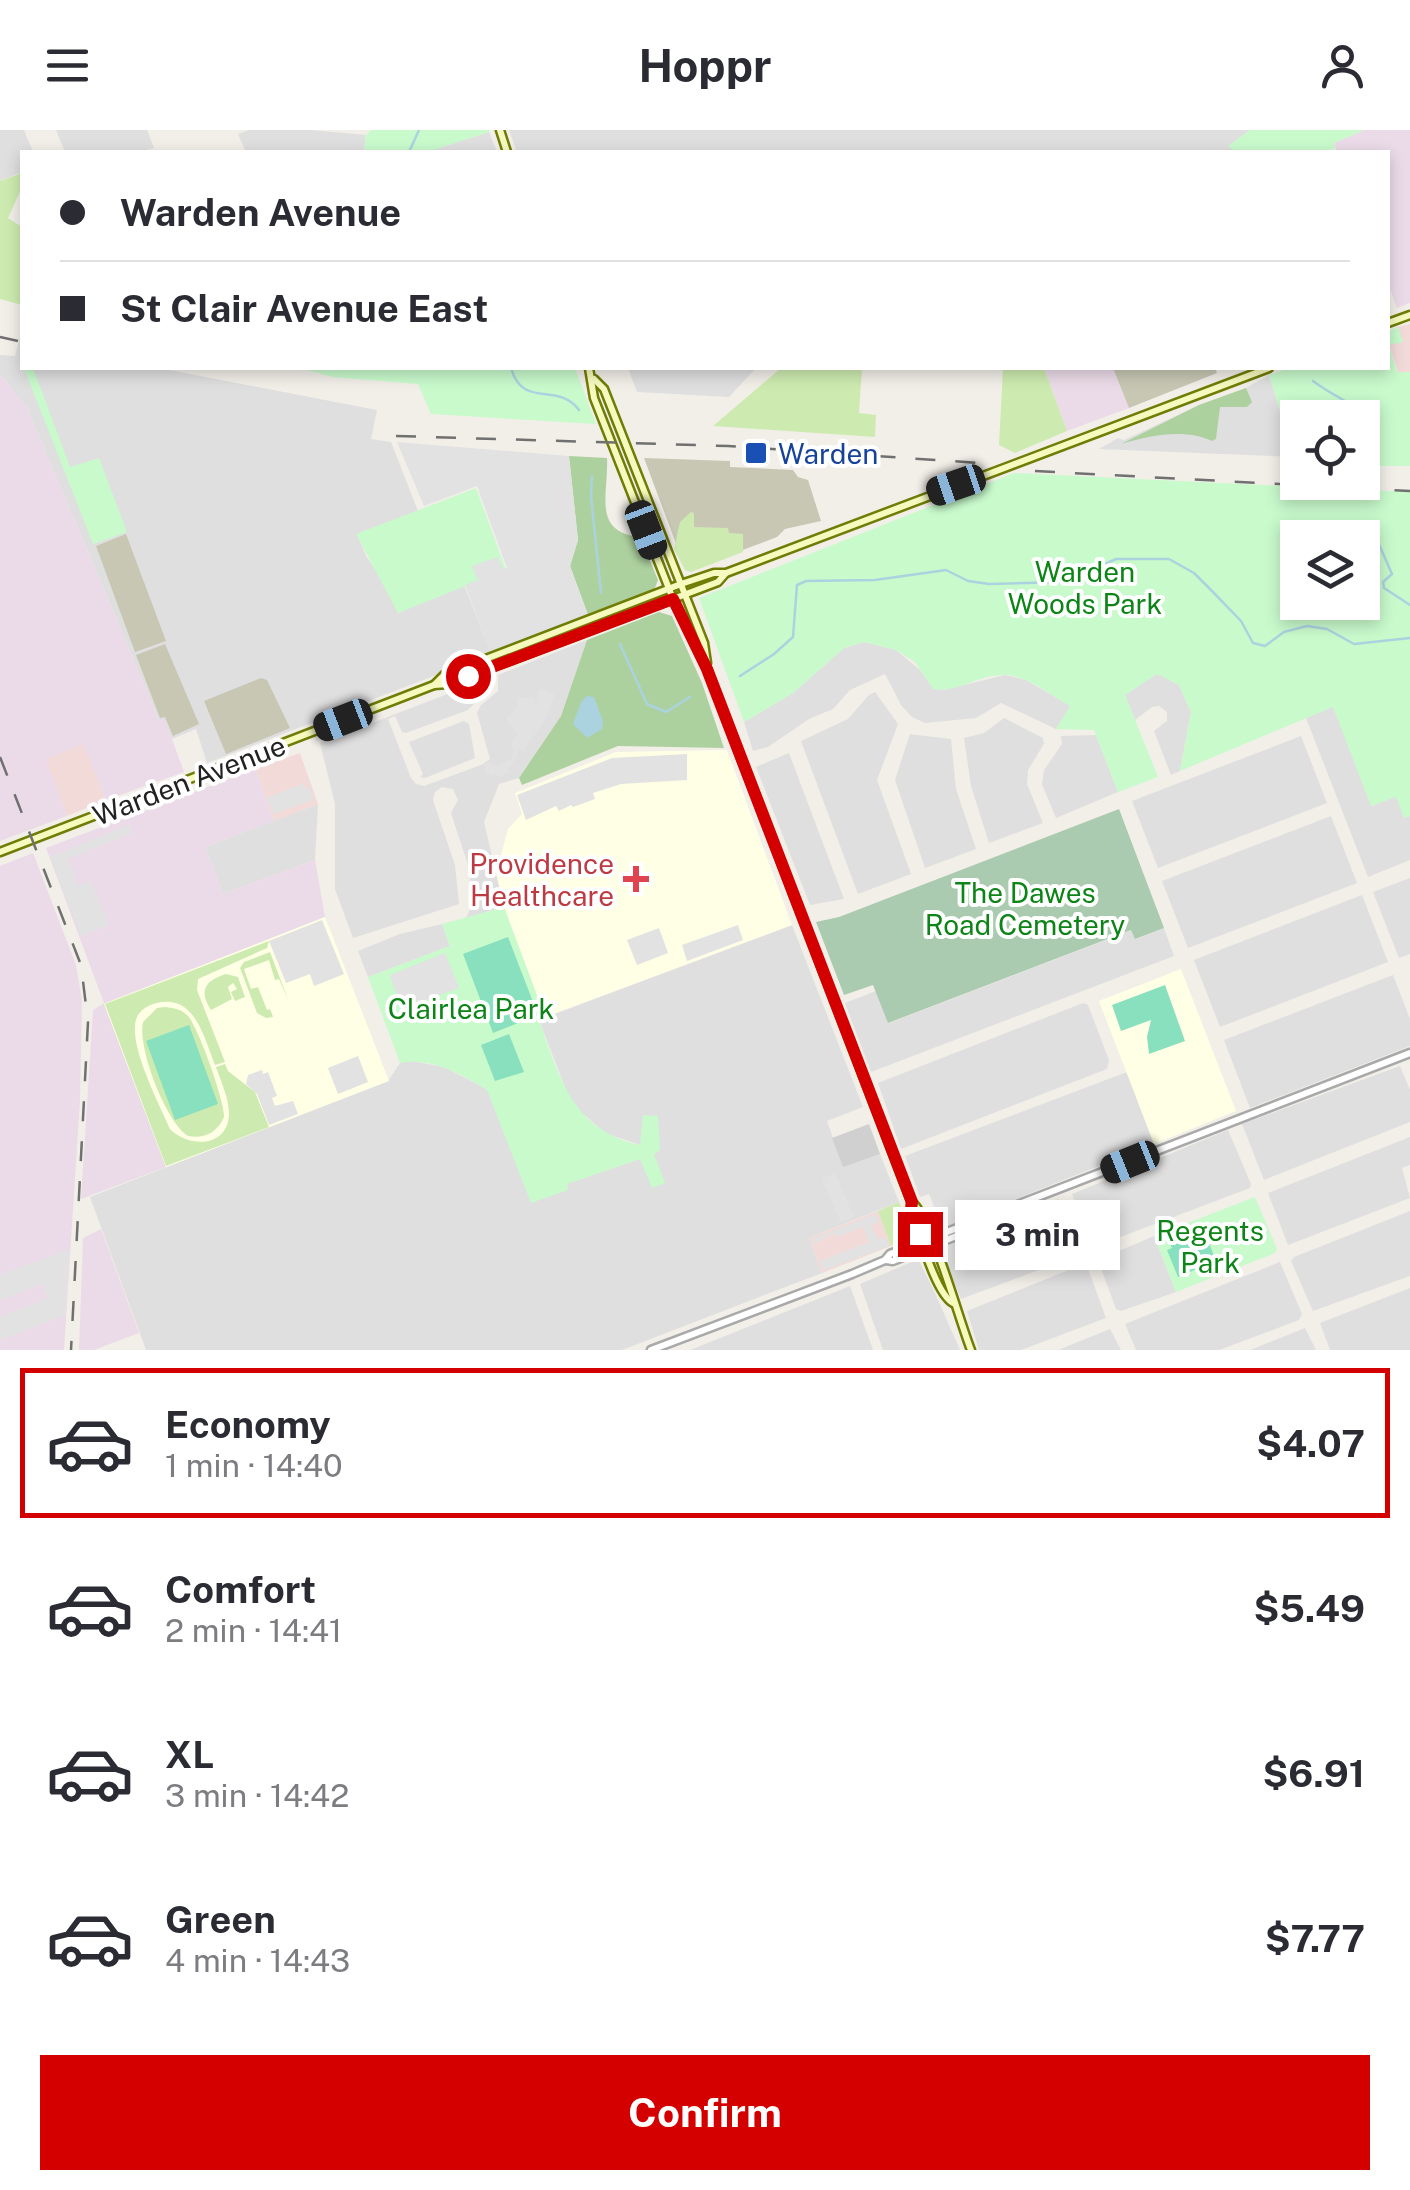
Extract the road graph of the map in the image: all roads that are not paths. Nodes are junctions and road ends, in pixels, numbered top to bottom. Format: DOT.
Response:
graph roads {
  1 [pos="590,370"];
  2 [pos="1264,370"];
  3 [pos="593,379"];
  4 [pos="726,573"];
  5 [pos="681,584"];
  6 [pos="669,589"];
  7 [pos="686,594"];
  8 [pos="673,599"];
  9 [pos="707,669"];
  10 [pos="434,685"];
  11 [pos="0,852"];
  12 [pos="1410,1053"];
  13 [pos="928,1243"];
  14 [pos="651,1350"];
  15 [pos="971,1350"];
  1 -- 3 [label="main road"];
  2 -- 4 [label="main road, Warden Avenue"];
  3 -- 5 [label="main road"];
  3 -- 6 [label="main road"];
  4 -- 5 [label="main road, Warden Avenue"];
  4 -- 7 [label="main road, Warden Avenue"];
  5 -- 6 [label="main road, Warden Avenue"];
  5 -- 7 [label="main road"];
  6 -- 8 [label="main road"];
  6 -- 10 [label="main road, Warden Avenue"];
  7 -- 8 [label="main road, Warden Avenue"];
  7 -- 9 [label="main road"];
  8 -- 9 [label="main road"];
  8 -- 10 [label="main road, Warden Avenue"];
  9 -- 13 [label="main road"];
  10 -- 11 [label="main road, Warden Avenue"];
  12 -- 13 [label="street"];
  13 -- 14 [label="street"];
  13 -- 15 [label="main road"];
}
